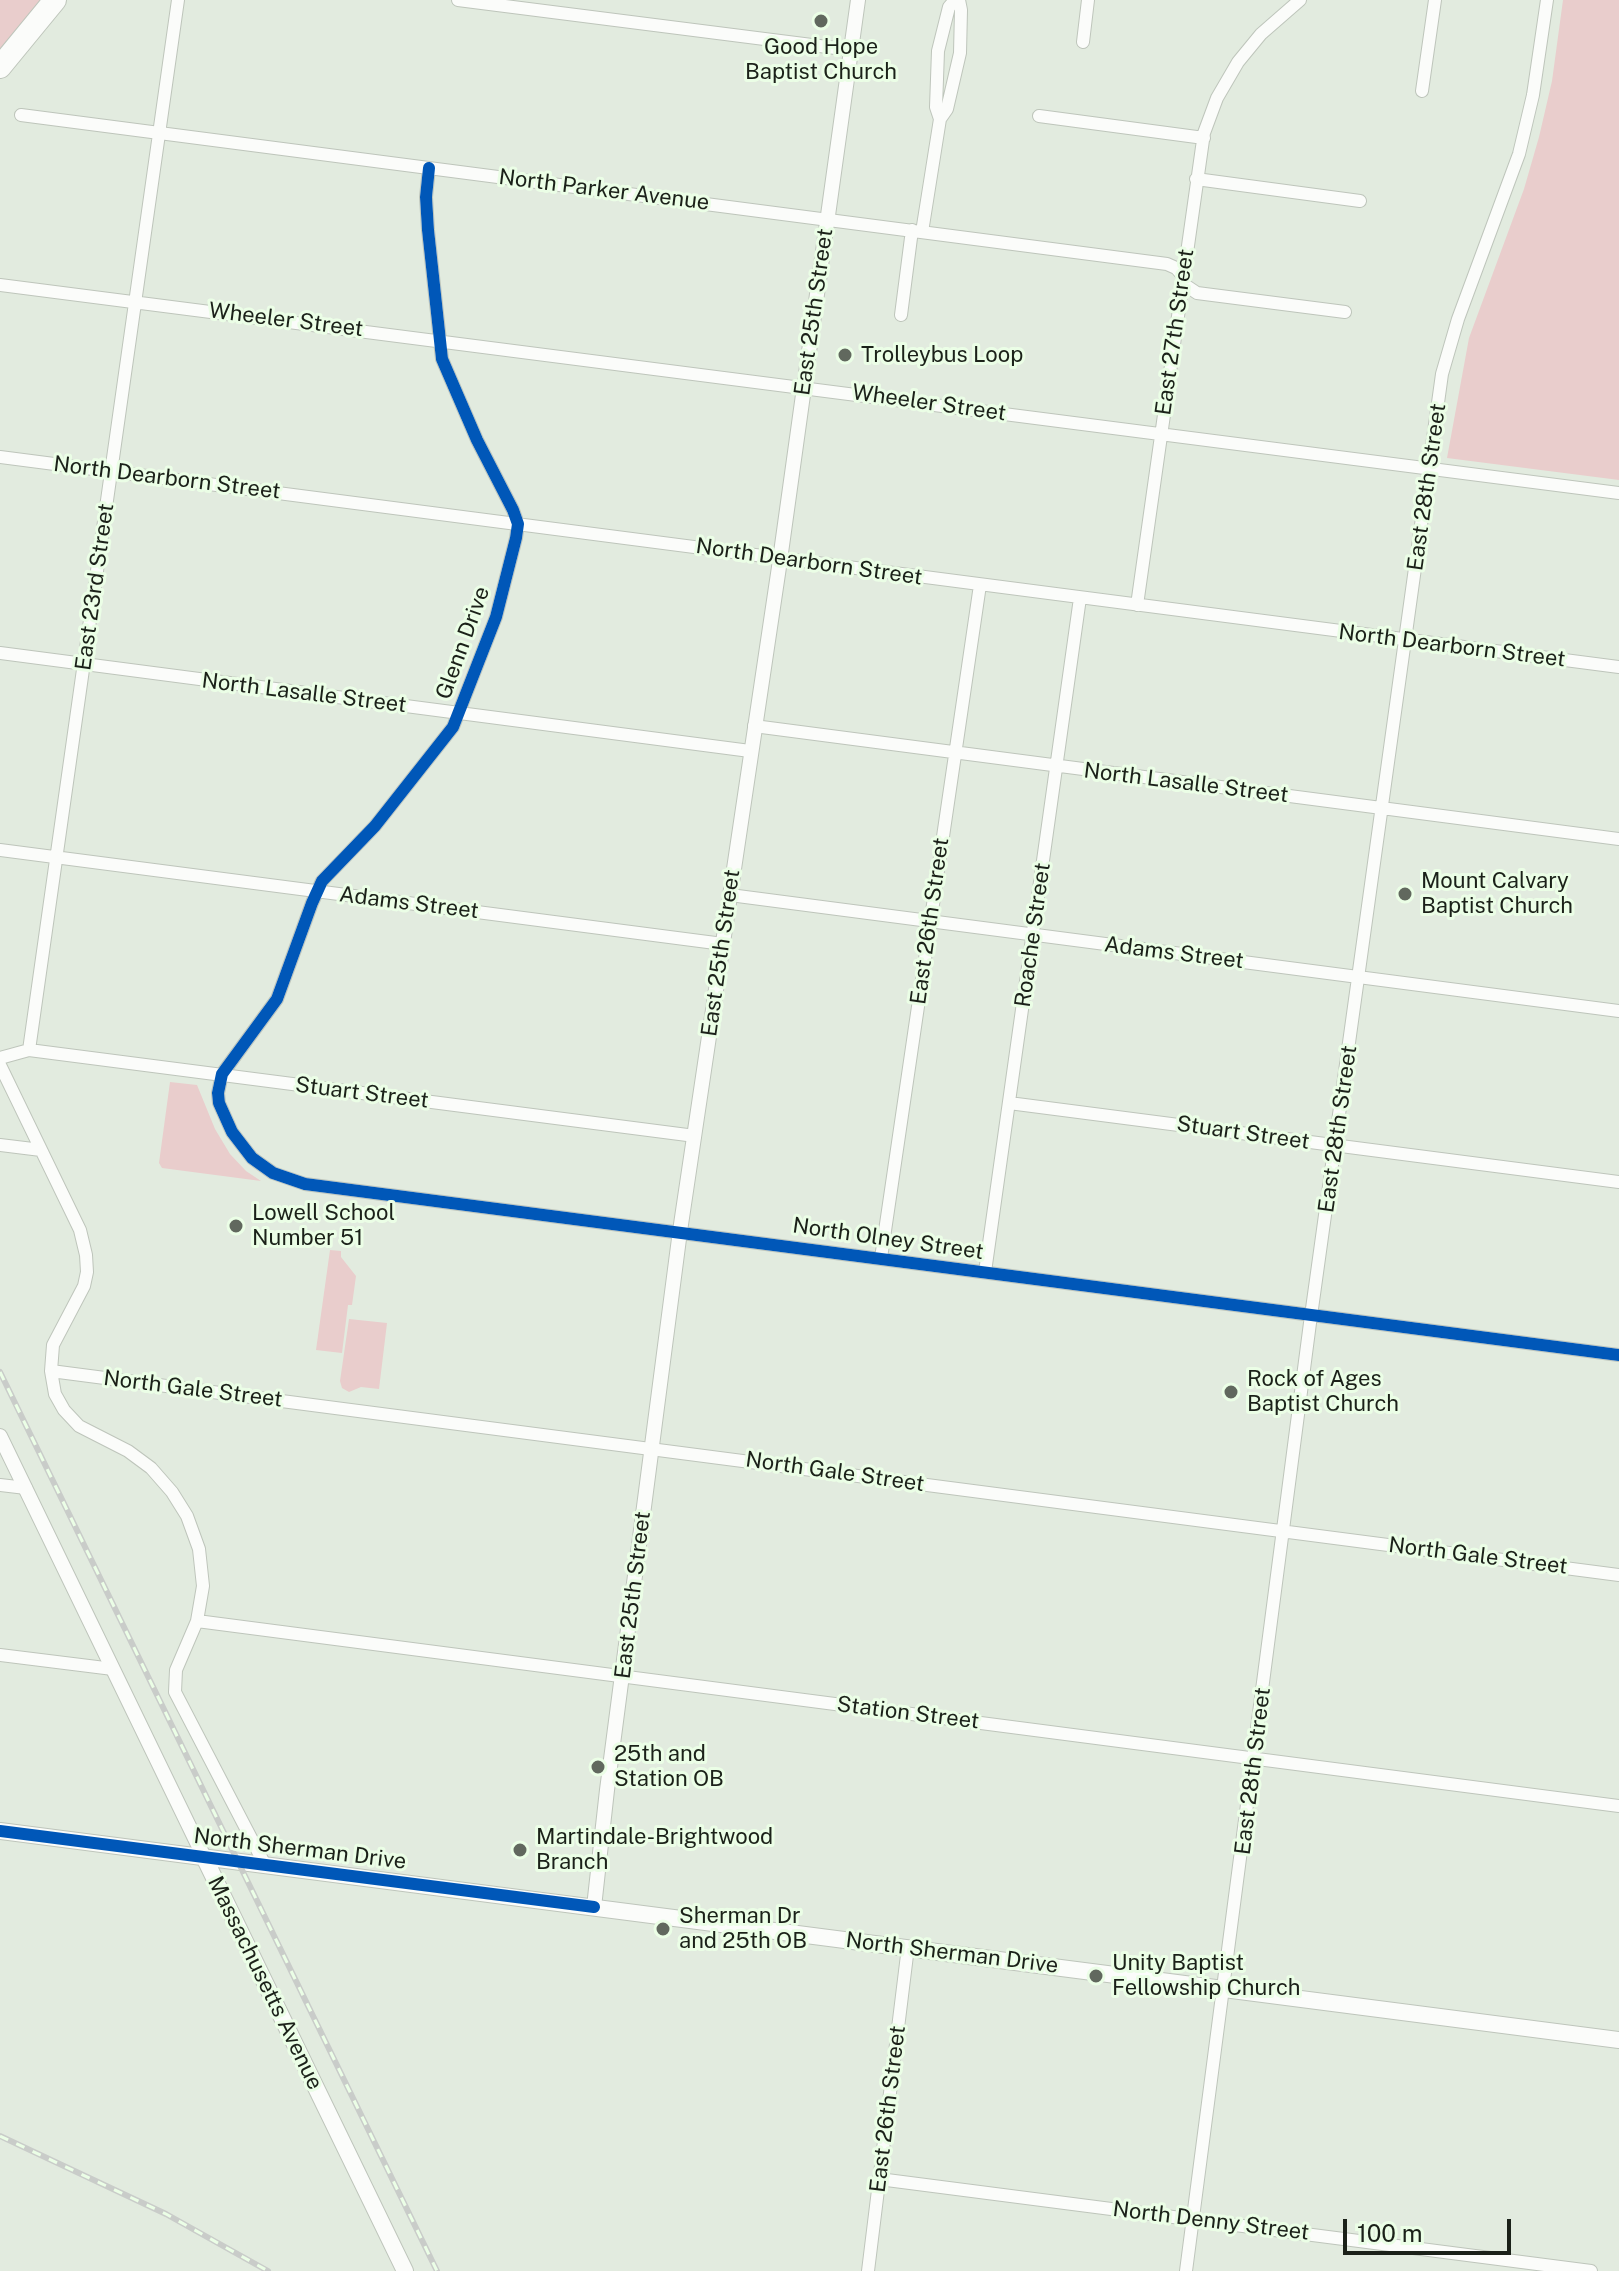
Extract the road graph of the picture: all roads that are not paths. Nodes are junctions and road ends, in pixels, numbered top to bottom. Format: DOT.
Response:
graph roads {
  1 [pos="55,0"];
  2 [pos="178,0"];
  3 [pos="458,0"];
  4 [pos="858,0"];
  5 [pos="957,0"];
  6 [pos="1088,0"];
  7 [pos="1300,0"];
  8 [pos="1435,0"];
  9 [pos="1547,0"];
  10 [pos="1083,42"];
  11 [pos="851,50"];
  12 [pos="0,67"];
  13 [pos="1422,91"];
  14 [pos="21,115"];
  15 [pos="1039,116"];
  16 [pos="940,119"];
  17 [pos="159,133"];
  18 [pos="1204,138"];
  19 [pos="429,168"];
  20 [pos="1196,179"];
  21 [pos="1360,201"];
  22 [pos="828,219"];
  23 [pos="917,231"];
  24 [pos="1182,279"];
  25 [pos="0,285"];
  26 [pos="136,301"];
  27 [pos="1345,312"];
  28 [pos="901,315"];
  29 [pos="439,340"];
  30 [pos="803,387"];
  31 [pos="1161,434"];
  32 [pos="0,457"];
  33 [pos="1430,470"];
  34 [pos="111,471"];
  35 [pos="1619,493"];
  36 [pos="518,524"];
  37 [pos="780,558"];
  38 [pos="980,585"];
  39 [pos="1080,598"];
  40 [pos="1137,605"];
  41 [pos="1407,640"];
  42 [pos="0,653"];
  43 [pos="84,664"];
  44 [pos="1619,667"];
  45 [pos="460,712"];
  46 [pos="754,726"];
  47 [pos="750,751"];
  48 [pos="955,753"];
  49 [pos="1058,766"];
  50 [pos="1384,809"];
  51 [pos="1619,839"];
  52 [pos="0,850"];
  53 [pos="56,857"];
  54 [pos="318,891"];
  55 [pos="730,895"];
  56 [pos="930,921"];
  57 [pos="1033,935"];
  58 [pos="723,944"];
  59 [pos="1359,977"];
  60 [pos="1619,1011"];
  61 [pos="29,1050"];
  62 [pos="0,1058"];
  63 [pos="0,1065"];
  64 [pos="222,1074"];
  65 [pos="1009,1103"];
  66 [pos="695,1136"];
  67 [pos="0,1145"];
  68 [pos="1335,1145"];
  69 [pos="41,1150"];
  70 [pos="1619,1182"];
  71 [pos="680,1231"];
  72 [pos="881,1258"];
  73 [pos="985,1272"];
  74 [pos="1312,1315"];
  75 [pos="1619,1355"];
  76 [pos="51,1371"];
  77 [pos="0,1436"];
  78 [pos="652,1448"];
  79 [pos="0,1485"];
  80 [pos="26,1488"];
  81 [pos="1283,1531"];
  82 [pos="1619,1575"];
  83 [pos="197,1621"];
  84 [pos="0,1655"];
  85 [pos="113,1669"];
  86 [pos="622,1677"];
  87 [pos="1255,1759"];
  88 [pos="1619,1806"];
  89 [pos="0,1831"];
  90 [pos="204,1857"];
  91 [pos="265,1865"];
  92 [pos="594,1907"];
  93 [pos="908,1947"];
  94 [pos="1224,1989"];
  95 [pos="1619,2040"];
  96 [pos="879,2179"];
  97 [pos="1193,2219"];
  98 [pos="405,2271"];
  99 [pos="868,2271"];
  100 [pos="1186,2271"];
  101 [pos="1591,2271"];
  1 -- 12 [label="highway"];
  2 -- 17 [label="street, East 23rd Street"];
  3 -- 11 [label="street"];
  4 -- 11 [label="street, East 25th Street"];
  5 -- 16 [label="street"];
  5 -- 16 [label="street"];
  6 -- 10 [label="street"];
  7 -- 18 [label="street, East 27th Street"];
  8 -- 13 [label="street"];
  9 -- 33 [label="street, East 28th Street"];
  11 -- 22 [label="street, East 25th Street"];
  14 -- 17 [label="street, North Parker Avenue"];
  15 -- 18 [label="street"];
  16 -- 23 [label="street"];
  17 -- 19 [label="street, North Parker Avenue"];
  17 -- 26 [label="street, East 23rd Street"];
  18 -- 20 [label="street, East 27th Street"];
  19 -- 22 [label="street, North Parker Avenue"];
  19 -- 29 [label="street"];
  20 -- 21 [label="street"];
  20 -- 24 [label="street, East 27th Street"];
  22 -- 23 [label="street, North Parker Avenue"];
  22 -- 30 [label="street, East 25th Street"];
  23 -- 24 [label="street, North Parker Avenue"];
  23 -- 28 [label="street"];
  24 -- 27 [label="street, North Parker Avenue"];
  24 -- 31 [label="street, East 27th Street"];
  25 -- 26 [label="street, Wheeler Street"];
  26 -- 29 [label="street, Wheeler Street"];
  26 -- 34 [label="street, East 23rd Street"];
  29 -- 30 [label="street, Wheeler Street"];
  29 -- 36 [label="street"];
  30 -- 31 [label="street, Wheeler Street"];
  30 -- 37 [label="street, East 25th Street"];
  31 -- 33 [label="street, Wheeler Street"];
  31 -- 40 [label="street, East 27th Street"];
  32 -- 34 [label="street, North Dearborn Street"];
  33 -- 35 [label="street, Wheeler Street"];
  33 -- 41 [label="street, East 28th Street"];
  34 -- 36 [label="street, North Dearborn Street"];
  34 -- 43 [label="street, East 23rd Street"];
  36 -- 37 [label="street, North Dearborn Street"];
  36 -- 45 [label="street, Glenn Drive"];
  37 -- 38 [label="street, North Dearborn Street"];
  37 -- 46 [label="street, East 25th Street"];
  38 -- 39 [label="street, North Dearborn Street"];
  38 -- 48 [label="street, East 26th Street"];
  39 -- 40 [label="street, North Dearborn Street"];
  39 -- 49 [label="street, Roache Street"];
  40 -- 41 [label="street, North Dearborn Street"];
  41 -- 44 [label="street, North Dearborn Street"];
  41 -- 50 [label="street, East 28th Street"];
  42 -- 43 [label="street, North Lasalle Street"];
  43 -- 45 [label="street, North Lasalle Street"];
  43 -- 53 [label="street, East 23rd Street"];
  45 -- 47 [label="street, North Lasalle Street"];
  45 -- 54 [label="street, Glenn Drive"];
  46 -- 47 [label="street, East 25th Street"];
  46 -- 48 [label="street, North Lasalle Street"];
  47 -- 55 [label="street, East 25th Street"];
  48 -- 49 [label="street, North Lasalle Street"];
  48 -- 56 [label="street, East 26th Street"];
  49 -- 50 [label="street, North Lasalle Street"];
  49 -- 57 [label="street, Roache Street"];
  50 -- 51 [label="street, North Lasalle Street"];
  50 -- 59 [label="street, East 28th Street"];
  52 -- 53 [label="street, Adams Street"];
  53 -- 54 [label="street, Adams Street"];
  53 -- 61 [label="street, East 23rd Street"];
  54 -- 58 [label="street, Adams Street"];
  54 -- 64 [label="street, Glenn Drive"];
  55 -- 56 [label="street, Adams Street"];
  55 -- 58 [label="street, East 25th Street"];
  56 -- 57 [label="street, Adams Street"];
  56 -- 72 [label="street, East 26th Street"];
  57 -- 59 [label="street, Adams Street"];
  57 -- 65 [label="street, Roache Street"];
  58 -- 66 [label="street, East 25th Street"];
  59 -- 60 [label="street, Adams Street"];
  59 -- 68 [label="street, East 28th Street"];
  61 -- 62 [label="street"];
  61 -- 64 [label="street, Stuart Street"];
  63 -- 69 [label="street"];
  64 -- 66 [label="street, Stuart Street"];
  64 -- 71 [label="street, North Olney Street"];
  65 -- 68 [label="street, Stuart Street"];
  65 -- 73 [label="street, Roache Street"];
  66 -- 71 [label="street, East 25th Street"];
  67 -- 69 [label="street"];
  68 -- 70 [label="street, Stuart Street"];
  68 -- 74 [label="street, East 28th Street"];
  69 -- 76 [label="street"];
  71 -- 72 [label="street, North Olney Street"];
  71 -- 78 [label="street, East 25th Street"];
  72 -- 73 [label="street, North Olney Street"];
  73 -- 74 [label="street, North Olney Street"];
  74 -- 75 [label="street, North Olney Street"];
  74 -- 81 [label="street, East 28th Street"];
  76 -- 78 [label="street, North Gale Street"];
  76 -- 83 [label="street"];
  77 -- 80 [label="street, Massachusetts Avenue"];
  78 -- 81 [label="street, North Gale Street"];
  78 -- 86 [label="street, East 25th Street"];
  79 -- 80 [label="street"];
  80 -- 85 [label="street, Massachusetts Avenue"];
  81 -- 82 [label="street, North Gale Street"];
  81 -- 87 [label="street, East 28th Street"];
  83 -- 86 [label="street, Station Street"];
  83 -- 91 [label="street"];
  84 -- 85 [label="street"];
  85 -- 90 [label="street, Massachusetts Avenue"];
  86 -- 87 [label="street, Station Street"];
  86 -- 92 [label="street, East 25th Street"];
  87 -- 88 [label="street, Station Street"];
  87 -- 94 [label="street, East 28th Street"];
  89 -- 90 [label="main road, North Sherman Drive"];
  90 -- 91 [label="main road, North Sherman Drive"];
  90 -- 98 [label="main road, Massachusetts Avenue"];
  91 -- 92 [label="main road, North Sherman Drive"];
  92 -- 93 [label="main road, North Sherman Drive"];
  93 -- 94 [label="main road, North Sherman Drive"];
  93 -- 96 [label="street, East 26th Street"];
  94 -- 95 [label="main road, North Sherman Drive"];
  94 -- 97 [label="street, East 28th Street"];
  96 -- 97 [label="street, North Denny Street"];
  96 -- 99 [label="street, East 26th Street"];
  97 -- 100 [label="street, East 28th Street"];
  97 -- 101 [label="street, North Denny Street"];
}
